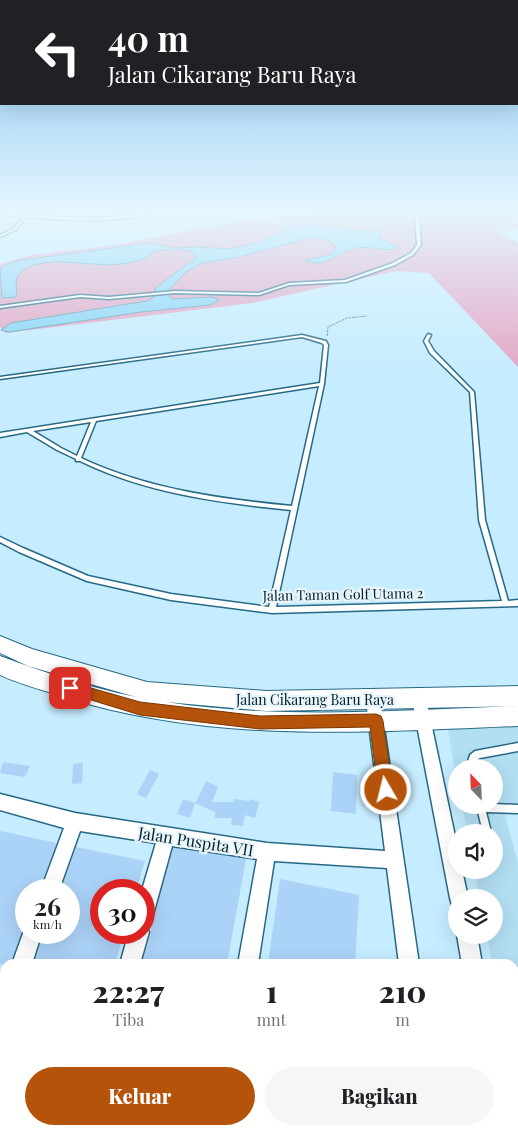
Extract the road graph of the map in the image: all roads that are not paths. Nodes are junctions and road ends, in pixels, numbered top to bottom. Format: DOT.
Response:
graph roads {
  1 [pos="390,265"];
  2 [pos="1,307"];
  3 [pos="429,335"];
  4 [pos="0,378"];
  5 [pos="322,384"];
  6 [pos="94,420"];
  7 [pos="29,431"];
  8 [pos="0,435"];
  9 [pos="78,460"];
  10 [pos="295,508"];
  11 [pos="0,538"];
  12 [pos="518,603"];
  13 [pos="506,604"];
  14 [pos="272,610"];
  15 [pos="0,644"];
  16 [pos="0,666"];
  17 [pos="518,696"];
  18 [pos="339,701"];
  19 [pos="421,709"];
  20 [pos="375,711"];
  21 [pos="518,716"];
  22 [pos="337,722"];
  23 [pos="518,747"];
  24 [pos="473,759"];
  25 [pos="0,802"];
  26 [pos="503,808"];
  27 [pos="518,809"];
  28 [pos="75,822"];
  29 [pos="448,829"];
  30 [pos="166,837"];
  31 [pos="267,852"];
  32 [pos="395,860"];
  33 [pos="54,879"];
  34 [pos="154,879"];
  35 [pos="30,944"];
  36 [pos="136,944"];
  37 [pos="468,944"];
  38 [pos="24,959"];
  39 [pos="131,959"];
  40 [pos="249,959"];
  41 [pos="408,959"];
  42 [pos="471,959"];
  1 -- 2 [label="lane"];
  3 -- 13 [label="lane"];
  4 -- 5 [label="lane"];
  5 -- 6 [label="lane"];
  5 -- 10 [label="lane"];
  6 -- 7 [label="lane"];
  6 -- 9 [label="lane"];
  7 -- 8 [label="lane"];
  7 -- 9 [label="lane"];
  9 -- 10 [label="lane"];
  10 -- 14 [label="lane"];
  11 -- 14 [label="lane, Jalan Taman Golf Utama 2"];
  12 -- 13 [label="lane, Jalan Taman Golf Utama 2"];
  13 -- 14 [label="lane, Jalan Taman Golf Utama 2"];
  15 -- 18 [label="main road, Jalan Cikarang Baru Raya"];
  16 -- 22 [label="main road, Jalan Cikarang Baru Raya"];
  17 -- 19 [label="main road, Jalan Cikarang Baru Raya"];
  18 -- 20 [label="main road, Jalan Cikarang Baru Raya"];
  18 -- 22 [label="main road"];
  19 -- 20 [label="main road, Jalan Cikarang Baru Raya"];
  19 -- 21 [label="main road, Jalan Cikarang Baru Raya"];
  19 -- 29 [label="street"];
  20 -- 22 [label="main road, Jalan Cikarang Baru Raya"];
  20 -- 32 [label="street"];
  23 -- 24 [label="lane"];
  25 -- 28 [label="street, Jalan Puspita VII"];
  26 -- 27 [label="lane"];
  28 -- 30 [label="street, Jalan Puspita VII"];
  28 -- 33 [label="street"];
  30 -- 31 [label="street, Jalan Puspita VII"];
  30 -- 34 [label="street"];
  31 -- 32 [label="street, Jalan Puspita VII"];
  31 -- 40 [label="street"];
  32 -- 41 [label="street"];
  35 -- 38 [label="street"];
  36 -- 39 [label="street"];
  37 -- 42 [label="street"];
}
